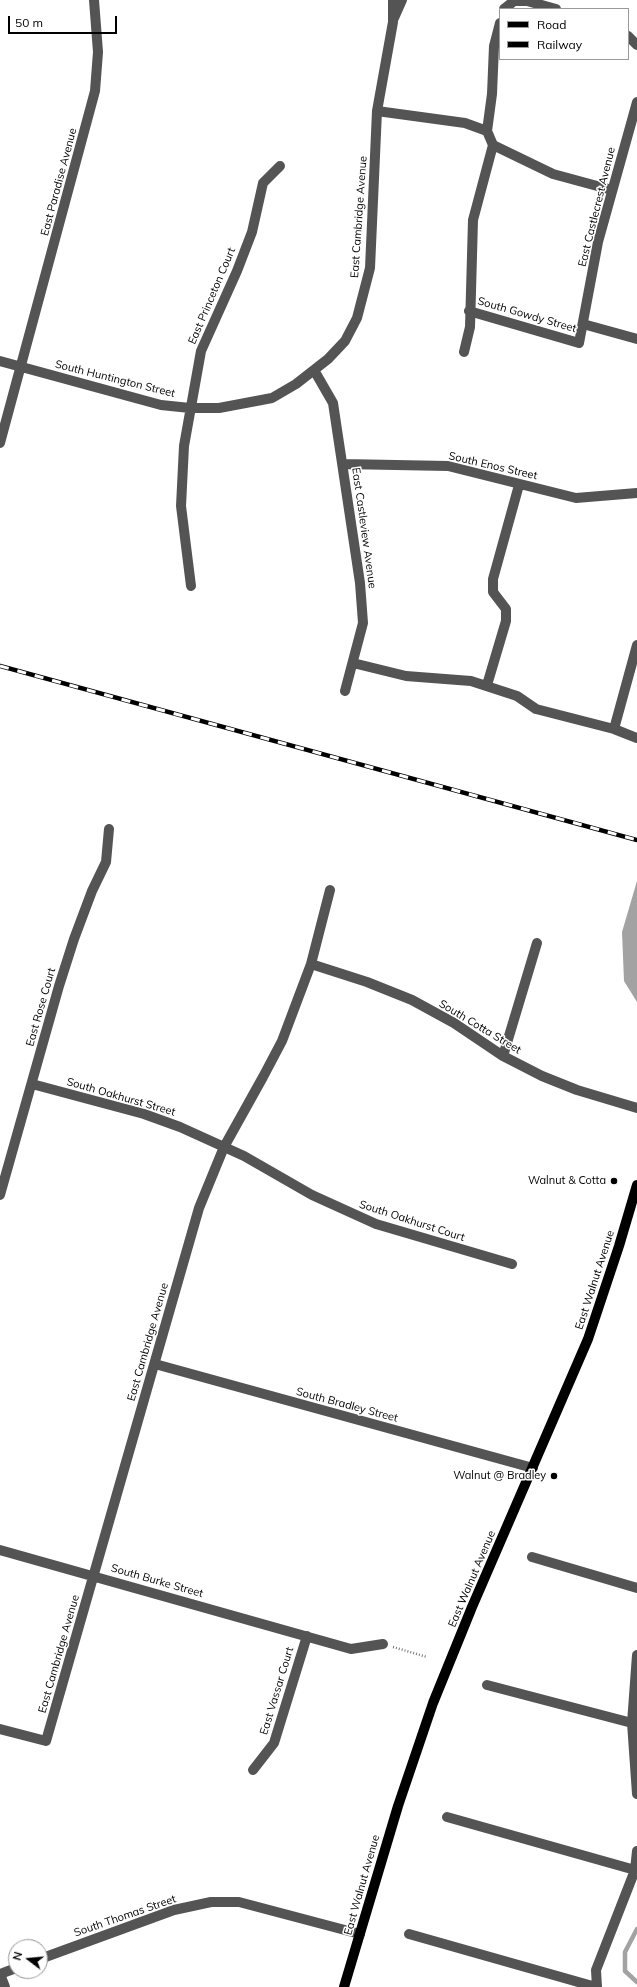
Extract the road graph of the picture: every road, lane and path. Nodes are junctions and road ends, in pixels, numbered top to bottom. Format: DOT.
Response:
graph roads {
  1 [pos="94,0"];
  2 [pos="393,0"];
  3 [pos="402,0"];
  4 [pos="505,8"];
  5 [pos="552,8"];
  6 [pos="393,22"];
  7 [pos="499,27"];
  8 [pos="629,37"];
  9 [pos="637,45"];
  10 [pos="637,102"];
  11 [pos="377,111"];
  12 [pos="487,131"];
  13 [pos="493,145"];
  14 [pos="280,166"];
  15 [pos="612,190"];
  16 [pos="469,311"];
  17 [pos="583,324"];
  18 [pos="637,339"];
  19 [pos="579,343"];
  20 [pos="464,352"];
  21 [pos="0,361"];
  22 [pos="21,367"];
  23 [pos="314,370"];
  24 [pos="272,398"];
  25 [pos="190,408"];
  26 [pos="0,443"];
  27 [pos="343,464"];
  28 [pos="519,484"];
  29 [pos="637,493"];
  30 [pos="191,586"];
  31 [pos="637,645"];
  32 [pos="353,663"];
  33 [pos="487,685"];
  34 [pos="345,691"];
  35 [pos="614,729"];
  36 [pos="637,738"];
  37 [pos="109,829"];
  38 [pos="330,890"];
  39 [pos="536,943"];
  40 [pos="311,964"];
  41 [pos="503,1056"];
  42 [pos="32,1084"];
  43 [pos="637,1108"];
  44 [pos="224,1147"];
  45 [pos="637,1185"];
  46 [pos="0,1195"];
  47 [pos="512,1264"];
  48 [pos="155,1364"];
  49 [pos="533,1468"];
  50 [pos="0,1550"];
  51 [pos="532,1557"];
  52 [pos="94,1576"];
  53 [pos="637,1588"];
  54 [pos="307,1636"];
  55 [pos="383,1644"];
  56 [pos="637,1655"];
  57 [pos="427,1657"];
  58 [pos="487,1685"];
  59 [pos="636,1692"];
  60 [pos="632,1723"];
  61 [pos="0,1729"];
  62 [pos="253,1770"];
  63 [pos="637,1794"];
  64 [pos="447,1817"];
  65 [pos="637,1851"];
  66 [pos="635,1870"];
  67 [pos="360,1934"];
  68 [pos="409,1934"];
  69 [pos="48,1956"];
  70 [pos="0,1974"];
  71 [pos="5,1987"];
  72 [pos="344,1987"];
  73 [pos="597,1987"];
  1 -- 22 [label="street, East Paradise Avenue"];
  2 -- 6 [label="street, East Cambridge Avenue"];
  3 -- 6 [label="street, East Cambridge Avenue"];
  4 -- 5 [label="street"];
  6 -- 11 [label="street, East Cambridge Avenue"];
  7 -- 12 [label="street"];
  8 -- 9 [label="street"];
  10 -- 15 [label="street, East Castlecrest Avenue"];
  11 -- 12 [label="street"];
  11 -- 23 [label="street, East Cambridge Avenue"];
  12 -- 13 [label="street"];
  13 -- 15 [label="street"];
  13 -- 16 [label="street"];
  14 -- 25 [label="street, East Princeton Court"];
  15 -- 17 [label="street, East Castlecrest Avenue"];
  16 -- 19 [label="street, South Gowdy Street"];
  16 -- 20 [label="street"];
  17 -- 18 [label="street, South Gowdy Street"];
  17 -- 19 [label="street, East Castlecrest Avenue"];
  21 -- 22 [label="street, South Huntington Street"];
  22 -- 25 [label="street, South Huntington Street"];
  22 -- 26 [label="street, East Paradise Avenue"];
  23 -- 24 [label="street, East Cambridge Avenue"];
  23 -- 27 [label="street, East Castleview Avenue"];
  24 -- 25 [label="street, South Huntington Street"];
  25 -- 30 [label="street, East Princeton Court"];
  27 -- 28 [label="street, South Enos Street"];
  27 -- 32 [label="street, East Castleview Avenue"];
  28 -- 29 [label="street, South Enos Street"];
  28 -- 33 [label="street"];
  31 -- 35 [label="street"];
  32 -- 33 [label="street"];
  32 -- 34 [label="street, East Castleview Avenue"];
  33 -- 35 [label="street"];
  35 -- 36 [label="street"];
  37 -- 42 [label="street, East Rose Court"];
  38 -- 40 [label="street, East Cambridge Avenue"];
  39 -- 41 [label="street"];
  40 -- 41 [label="street, South Cotta Street"];
  40 -- 44 [label="street, East Cambridge Avenue"];
  41 -- 43 [label="street, South Cotta Street"];
  42 -- 44 [label="street, South Oakhurst Street"];
  42 -- 46 [label="street, East Rose Court"];
  44 -- 47 [label="street, South Oakhurst Court"];
  44 -- 48 [label="street, East Cambridge Avenue"];
  45 -- 49 [label="main road, East Walnut Avenue"];
  48 -- 49 [label="street, South Bradley Street"];
  48 -- 52 [label="street, East Cambridge Avenue"];
  49 -- 67 [label="main road, East Walnut Avenue"];
  50 -- 52 [label="street, South Burke Street"];
  51 -- 53 [label="street"];
  52 -- 54 [label="street, South Burke Street"];
  52 -- 61 [label="street, East Cambridge Avenue"];
  54 -- 55 [label="street, South Burke Street"];
  54 -- 62 [label="street, East Vassar Court"];
  55 -- 57 [label="path"];
  56 -- 59 [label="street"];
  58 -- 60 [label="street"];
  59 -- 60 [label="street"];
  60 -- 63 [label="street"];
  64 -- 66 [label="street"];
  65 -- 66 [label="street"];
  66 -- 73 [label="street"];
  67 -- 69 [label="street, South Thomas Street"];
  67 -- 72 [label="main road, East Walnut Avenue"];
  68 -- 73 [label="street"];
  70 -- 71 [label="street"];
}
